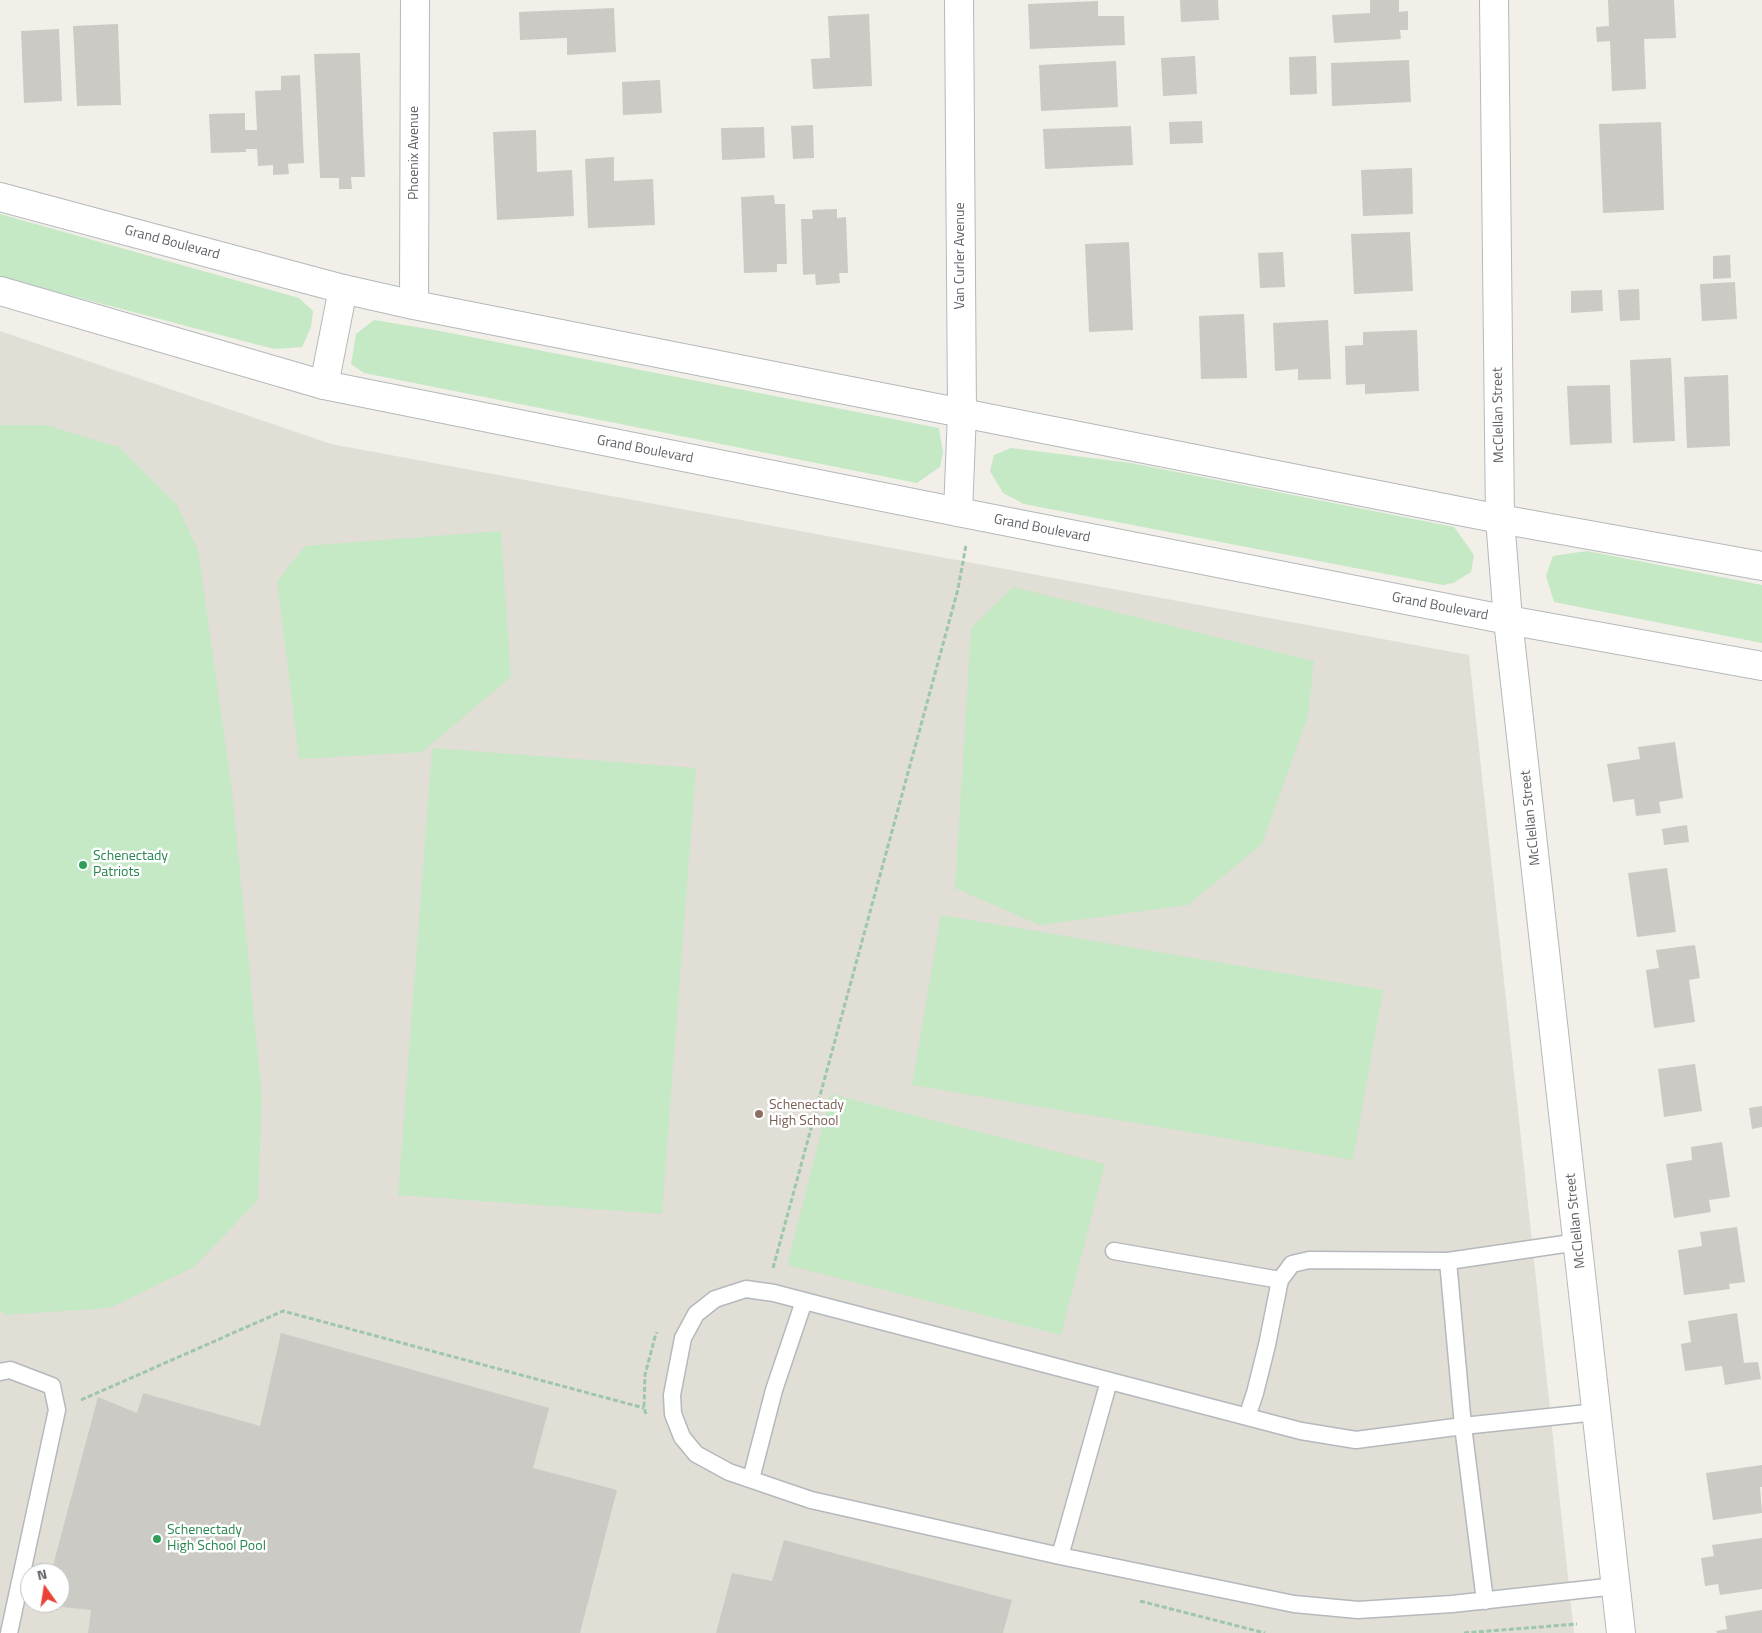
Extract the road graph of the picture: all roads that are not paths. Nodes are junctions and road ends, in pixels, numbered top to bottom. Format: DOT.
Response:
graph roads {
  1 [pos="415,0"];
  2 [pos="959,0"];
  3 [pos="1494,0"];
  4 [pos="0,197"];
  5 [pos="343,289"];
  6 [pos="0,291"];
  7 [pos="414,305"];
  8 [pos="324,385"];
  9 [pos="962,413"];
  10 [pos="958,512"];
  11 [pos="1500,519"];
  12 [pos="1762,566"];
  13 [pos="1508,620"];
  14 [pos="1762,666"];
  15 [pos="1578,1242"];
  16 [pos="1114,1251"];
  17 [pos="1448,1261"];
  18 [pos="1280,1280"];
  19 [pos="804,1301"];
  20 [pos="0,1372"];
  21 [pos="1109,1381"];
  22 [pos="1597,1412"];
  23 [pos="1247,1417"];
  24 [pos="1463,1426"];
  25 [pos="751,1479"];
  26 [pos="1060,1556"];
  27 [pos="1616,1586"];
  28 [pos="1485,1601"];
  29 [pos="9,1633"];
  30 [pos="1622,1633"];
  1 -- 7 [label="street, Phoenix Avenue"];
  2 -- 9 [label="street, Van Curler Avenue"];
  3 -- 11 [label="street, McClellan Street"];
  4 -- 5 [label="street, Grand Boulevard"];
  5 -- 7 [label="street, Grand Boulevard"];
  5 -- 8 [label="street"];
  6 -- 8 [label="street, Grand Boulevard"];
  7 -- 9 [label="street, Grand Boulevard"];
  8 -- 10 [label="street, Grand Boulevard"];
  9 -- 10 [label="street, Van Curler Avenue"];
  9 -- 11 [label="street, Grand Boulevard"];
  10 -- 13 [label="street, Grand Boulevard"];
  11 -- 12 [label="street, Grand Boulevard"];
  11 -- 13 [label="street, McClellan Street"];
  13 -- 14 [label="street, Grand Boulevard"];
  13 -- 15 [label="street, McClellan Street"];
  15 -- 17 [label="lane"];
  15 -- 22 [label="street, McClellan Street"];
  16 -- 18 [label="lane"];
  17 -- 18 [label="lane"];
  17 -- 24 [label="lane"];
  18 -- 23 [label="lane"];
  19 -- 21 [label="lane"];
  19 -- 25 [label="lane"];
  19 -- 25 [label="lane"];
  20 -- 29 [label="lane"];
  21 -- 23 [label="lane"];
  21 -- 26 [label="lane"];
  22 -- 24 [label="lane"];
  22 -- 27 [label="street, McClellan Street"];
  23 -- 24 [label="lane"];
  24 -- 28 [label="lane"];
  25 -- 26 [label="lane"];
  26 -- 28 [label="lane"];
  27 -- 28 [label="lane"];
  27 -- 30 [label="street, McClellan Street"];
}
